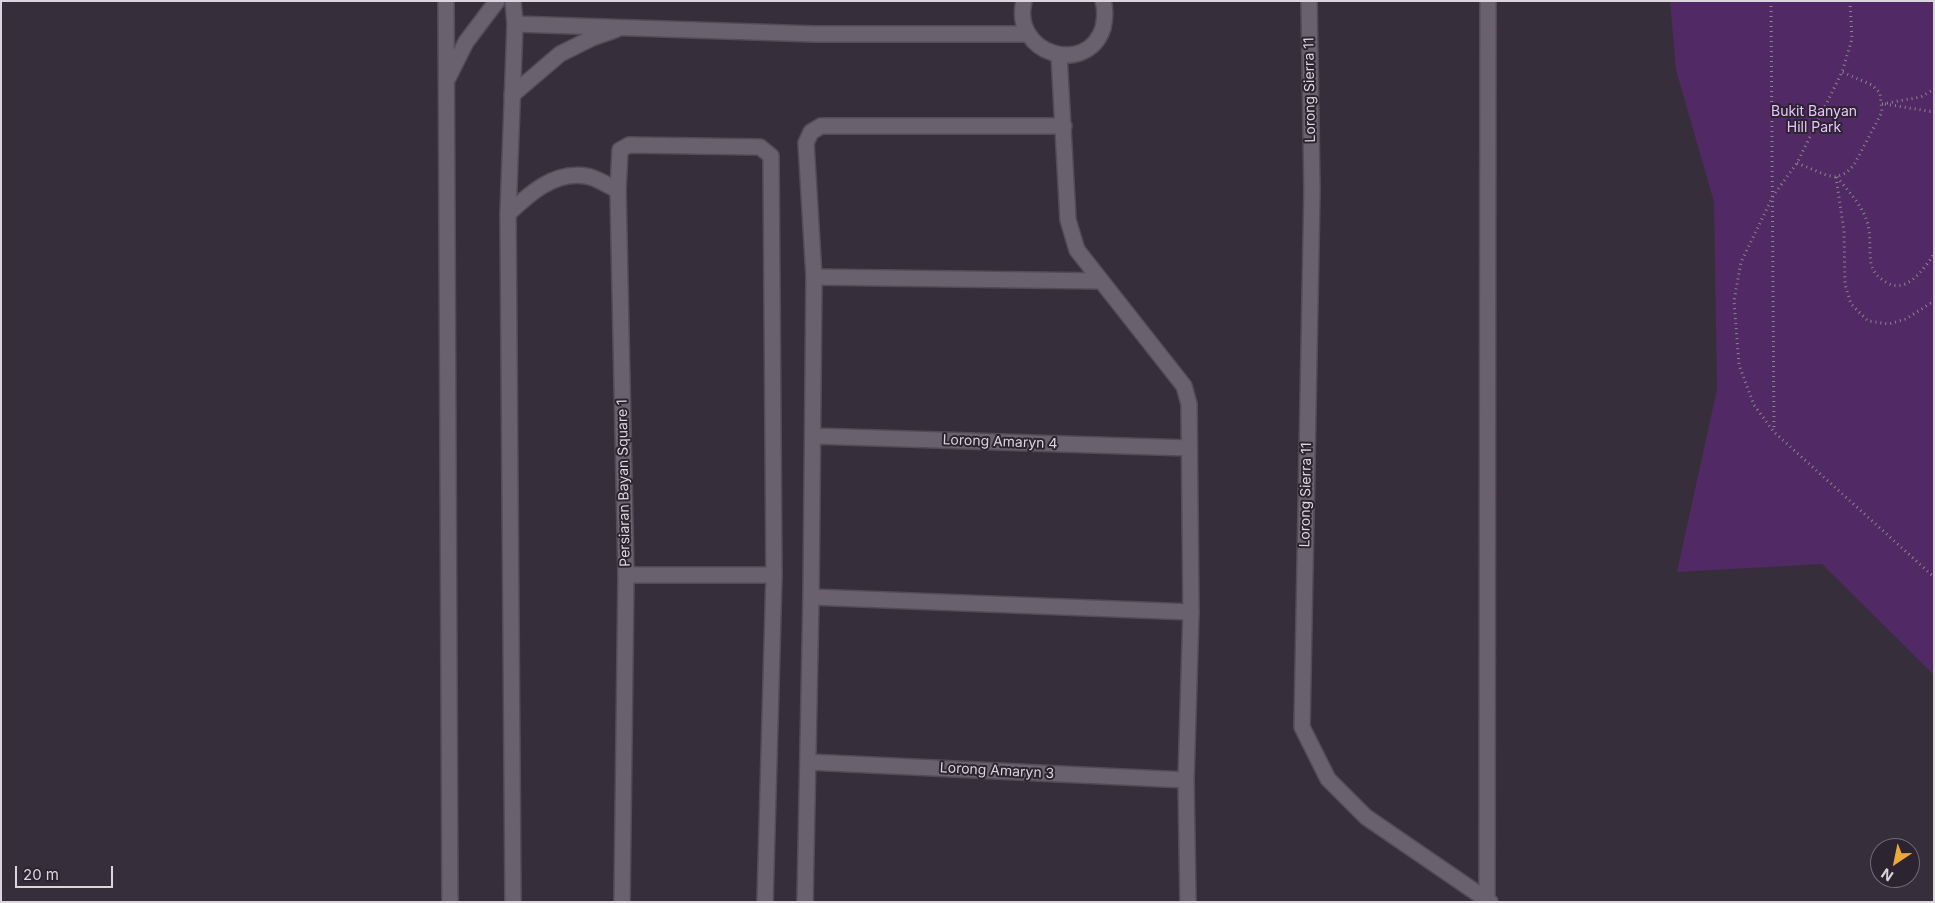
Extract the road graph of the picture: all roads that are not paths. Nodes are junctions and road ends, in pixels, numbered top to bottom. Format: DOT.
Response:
graph roads {
  1 [pos="446,1"];
  2 [pos="513,1"];
  3 [pos="1024,1"];
  4 [pos="1103,1"];
  5 [pos="1309,1"];
  6 [pos="1488,1"];
  7 [pos="496,2"];
  8 [pos="514,24"];
  9 [pos="626,26"];
  10 [pos="1027,34"];
  11 [pos="1059,55"];
  12 [pos="447,79"];
  13 [pos="512,95"];
  14 [pos="1064,126"];
  15 [pos="618,190"];
  16 [pos="508,214"];
  17 [pos="814,278"];
  18 [pos="1100,281"];
  19 [pos="813,436"];
  20 [pos="1188,448"];
  21 [pos="626,575"];
  22 [pos="774,575"];
  23 [pos="811,597"];
  24 [pos="1191,612"];
  25 [pos="808,762"];
  26 [pos="1186,780"];
  27 [pos="1489,901"];
  28 [pos="450,902"];
  29 [pos="513,902"];
  30 [pos="622,902"];
  31 [pos="765,902"];
  32 [pos="806,902"];
  33 [pos="1188,902"];
  1 -- 12 [label="street"];
  2 -- 8 [label="street"];
  3 -- 10 [label="street"];
  4 -- 11 [label="street"];
  5 -- 27 [label="street, Lorong Sierra 11"];
  6 -- 27 [label="street"];
  7 -- 8 [label="street"];
  7 -- 12 [label="street"];
  8 -- 9 [label="street"];
  8 -- 13 [label="street"];
  9 -- 10 [label="street"];
  9 -- 13 [label="street"];
  10 -- 11 [label="street"];
  11 -- 14 [label="street"];
  12 -- 28 [label="street"];
  13 -- 16 [label="street"];
  14 -- 17 [label="street"];
  14 -- 18 [label="street"];
  15 -- 16 [label="street"];
  15 -- 21 [label="street, Persiaran Bayan Square 1"];
  15 -- 22 [label="street, Persiaran Bayan Square 1"];
  16 -- 29 [label="street"];
  17 -- 18 [label="street"];
  17 -- 19 [label="street"];
  18 -- 20 [label="street"];
  19 -- 20 [label="street, Lorong Amaryn 4"];
  19 -- 23 [label="street"];
  20 -- 24 [label="street"];
  21 -- 22 [label="street"];
  21 -- 30 [label="street, Persiaran Bayan Square 1"];
  22 -- 31 [label="street"];
  23 -- 24 [label="street"];
  23 -- 25 [label="street"];
  24 -- 26 [label="street"];
  25 -- 26 [label="street, Lorong Amaryn 3"];
  25 -- 32 [label="street"];
  26 -- 33 [label="street"];
}
